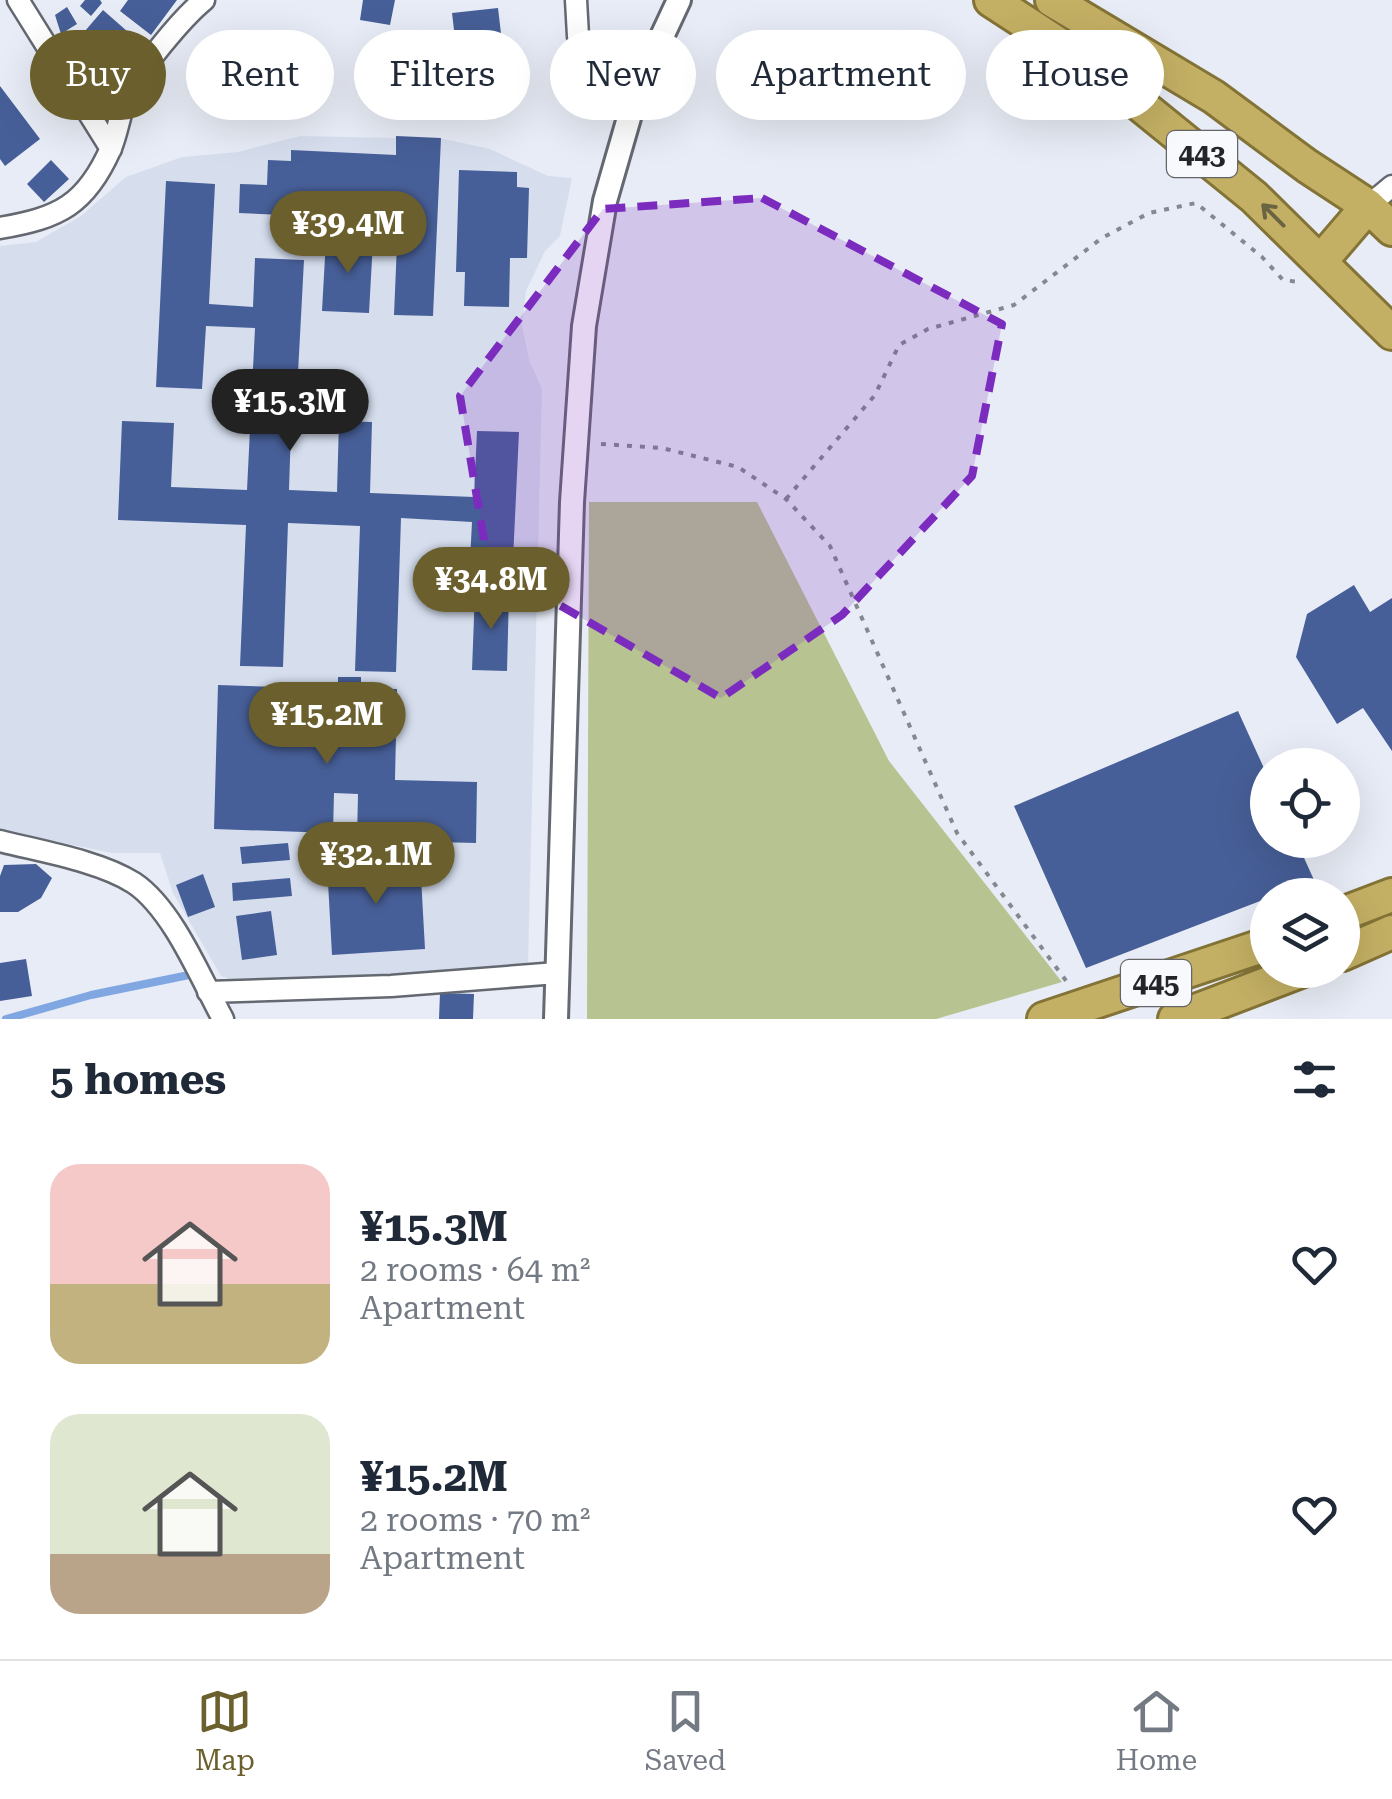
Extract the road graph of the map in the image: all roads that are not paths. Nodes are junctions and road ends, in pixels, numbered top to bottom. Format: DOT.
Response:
graph roads {
  1 [pos="18,0"];
  2 [pos="204,0"];
  3 [pos="576,0"];
  4 [pos="679,0"];
  5 [pos="991,0"];
  6 [pos="1052,0"];
  7 [pos="578,30"];
  8 [pos="665,30"];
  9 [pos="628,120"];
  10 [pos="110,149"];
  11 [pos="1380,196"];
  12 [pos="0,228"];
  13 [pos="1392,228"];
  14 [pos="1320,262"];
  15 [pos="1392,333"];
  16 [pos="0,841"];
  17 [pos="27,848"];
  18 [pos="0,858"];
  19 [pos="1392,895"];
  20 [pos="1360,907"];
  21 [pos="1392,932"];
  22 [pos="1360,946"];
  23 [pos="1250,950"];
  24 [pos="557,973"];
  25 [pos="1257,988"];
  26 [pos="208,992"];
  27 [pos="223,1019"];
  28 [pos="556,1019"];
  29 [pos="1044,1019"];
  30 [pos="1175,1019"];
  1 -- 10 [label="street"];
  2 -- 10 [label="street"];
  3 -- 7 [label="street"];
  4 -- 8 [label="street"];
  14 -- 5 [label="highway, 443, one-way"];
  6 -- 11 [label="highway, 443"];
  9 -- 24 [label="street"];
  10 -- 12 [label="street"];
  11 -- 13 [label="highway, 443"];
  11 -- 14 [label="highway"];
  14 -- 15 [label="highway, 443"];
  16 -- 17 [label="street"];
  17 -- 18 [label="street"];
  17 -- 26 [label="street"];
  19 -- 20 [label="highway"];
  21 -- 22 [label="highway"];
  23 -- 29 [label="highway, 445"];
  24 -- 26 [label="street"];
  24 -- 28 [label="street"];
  25 -- 30 [label="highway, 445"];
  26 -- 27 [label="street"];
}
